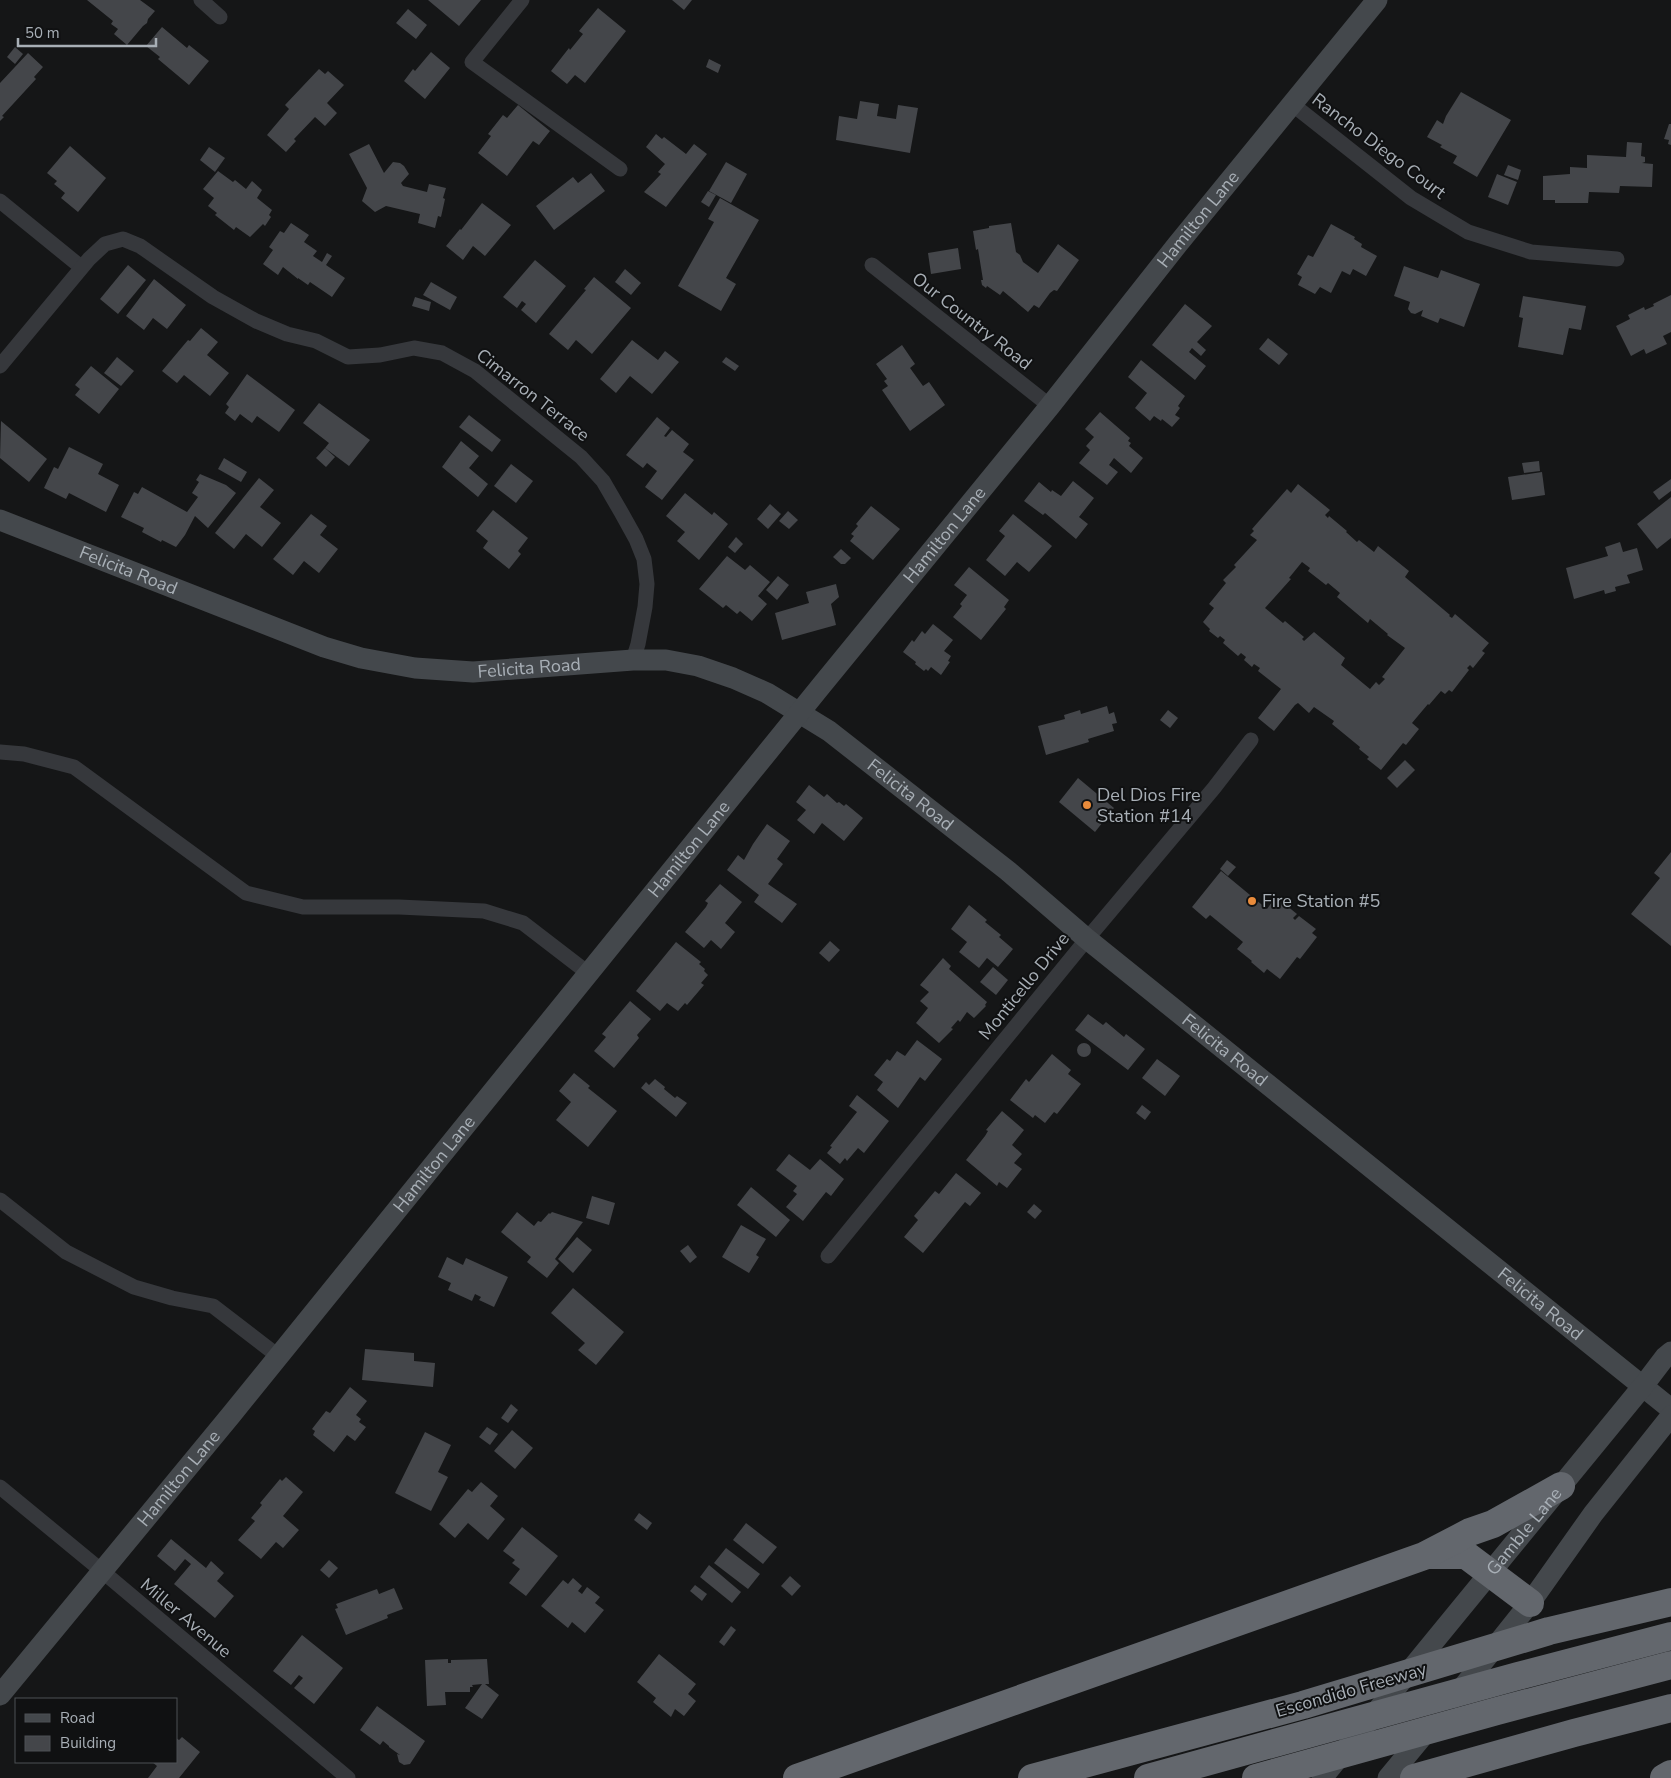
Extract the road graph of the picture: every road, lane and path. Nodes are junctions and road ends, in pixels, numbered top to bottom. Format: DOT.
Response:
graph roads {
  1 [pos="200,0"];
  2 [pos="522,0"];
  3 [pos="1377,0"];
  4 [pos="220,17"];
  5 [pos="1292,104"];
  6 [pos="620,168"];
  7 [pos="0,200"];
  8 [pos="1617,259"];
  9 [pos="872,265"];
  10 [pos="81,268"];
  11 [pos="0,366"];
  12 [pos="1050,406"];
  13 [pos="0,520"];
  14 [pos="633,660"];
  15 [pos="800,712"];
  16 [pos="1251,740"];
  17 [pos="0,752"];
  18 [pos="1087,938"];
  19 [pos="588,973"];
  20 [pos="0,1200"];
  21 [pos="828,1256"];
  22 [pos="1671,1352"];
  23 [pos="278,1356"];
  24 [pos="1643,1386"];
  25 [pos="1671,1409"];
  26 [pos="1671,1416"];
  27 [pos="1561,1486"];
  28 [pos="0,1487"];
  29 [pos="1424,1556"];
  30 [pos="102,1571"];
  31 [pos="1490,1573"];
  32 [pos="1671,1602"];
  33 [pos="1530,1603"];
  34 [pos="1671,1636"];
  35 [pos="1671,1666"];
  36 [pos="0,1695"];
  37 [pos="1671,1708"];
  38 [pos="1671,1774"];
  39 [pos="348,1778"];
  40 [pos="797,1778"];
  41 [pos="1032,1778"];
  42 [pos="1148,1778"];
  43 [pos="1256,1778"];
  44 [pos="1322,1778"];
  45 [pos="1388,1778"];
  46 [pos="1414,1778"];
  47 [pos="1664,1778"];
  1 -- 4 [label="street"];
  2 -- 6 [label="street"];
  3 -- 5 [label="main road, Hamilton Lane"];
  5 -- 8 [label="street, Rancho Diego Court"];
  5 -- 12 [label="main road, Hamilton Lane"];
  7 -- 10 [label="street"];
  9 -- 12 [label="street, Our Country Road"];
  10 -- 11 [label="street, Cimarron Terrace"];
  10 -- 14 [label="street, Cimarron Terrace"];
  12 -- 15 [label="main road, Hamilton Lane"];
  13 -- 14 [label="main road, Felicita Road"];
  14 -- 15 [label="main road, Felicita Road"];
  15 -- 18 [label="main road, Felicita Road"];
  15 -- 19 [label="main road, Hamilton Lane"];
  16 -- 18 [label="street, Monticello Drive"];
  17 -- 19 [label="street"];
  18 -- 21 [label="street, Monticello Drive"];
  18 -- 24 [label="main road, Felicita Road"];
  19 -- 23 [label="main road, Hamilton Lane"];
  20 -- 23 [label="street"];
  22 -- 24 [label="main road, Gamble Lane"];
  23 -- 30 [label="main road, Hamilton Lane"];
  24 -- 25 [label="main road, Felicita Road"];
  24 -- 27 [label="main road, Gamble Lane"];
  26 -- 33 [label="main road"];
  27 -- 29 [label="highway"];
  27 -- 31 [label="main road, Gamble Lane"];
  28 -- 30 [label="street, Miller Avenue"];
  29 -- 31 [label="highway"];
  29 -- 40 [label="highway"];
  30 -- 36 [label="main road, Hamilton Lane"];
  30 -- 39 [label="street, Miller Avenue"];
  31 -- 33 [label="highway"];
  31 -- 44 [label="main road, Gamble Lane"];
  32 -- 41 [label="highway, Escondido Freeway"];
  33 -- 45 [label="main road"];
  34 -- 42 [label="highway"];
  35 -- 43 [label="highway"];
  37 -- 46 [label="highway"];
  38 -- 47 [label="highway"];
}
